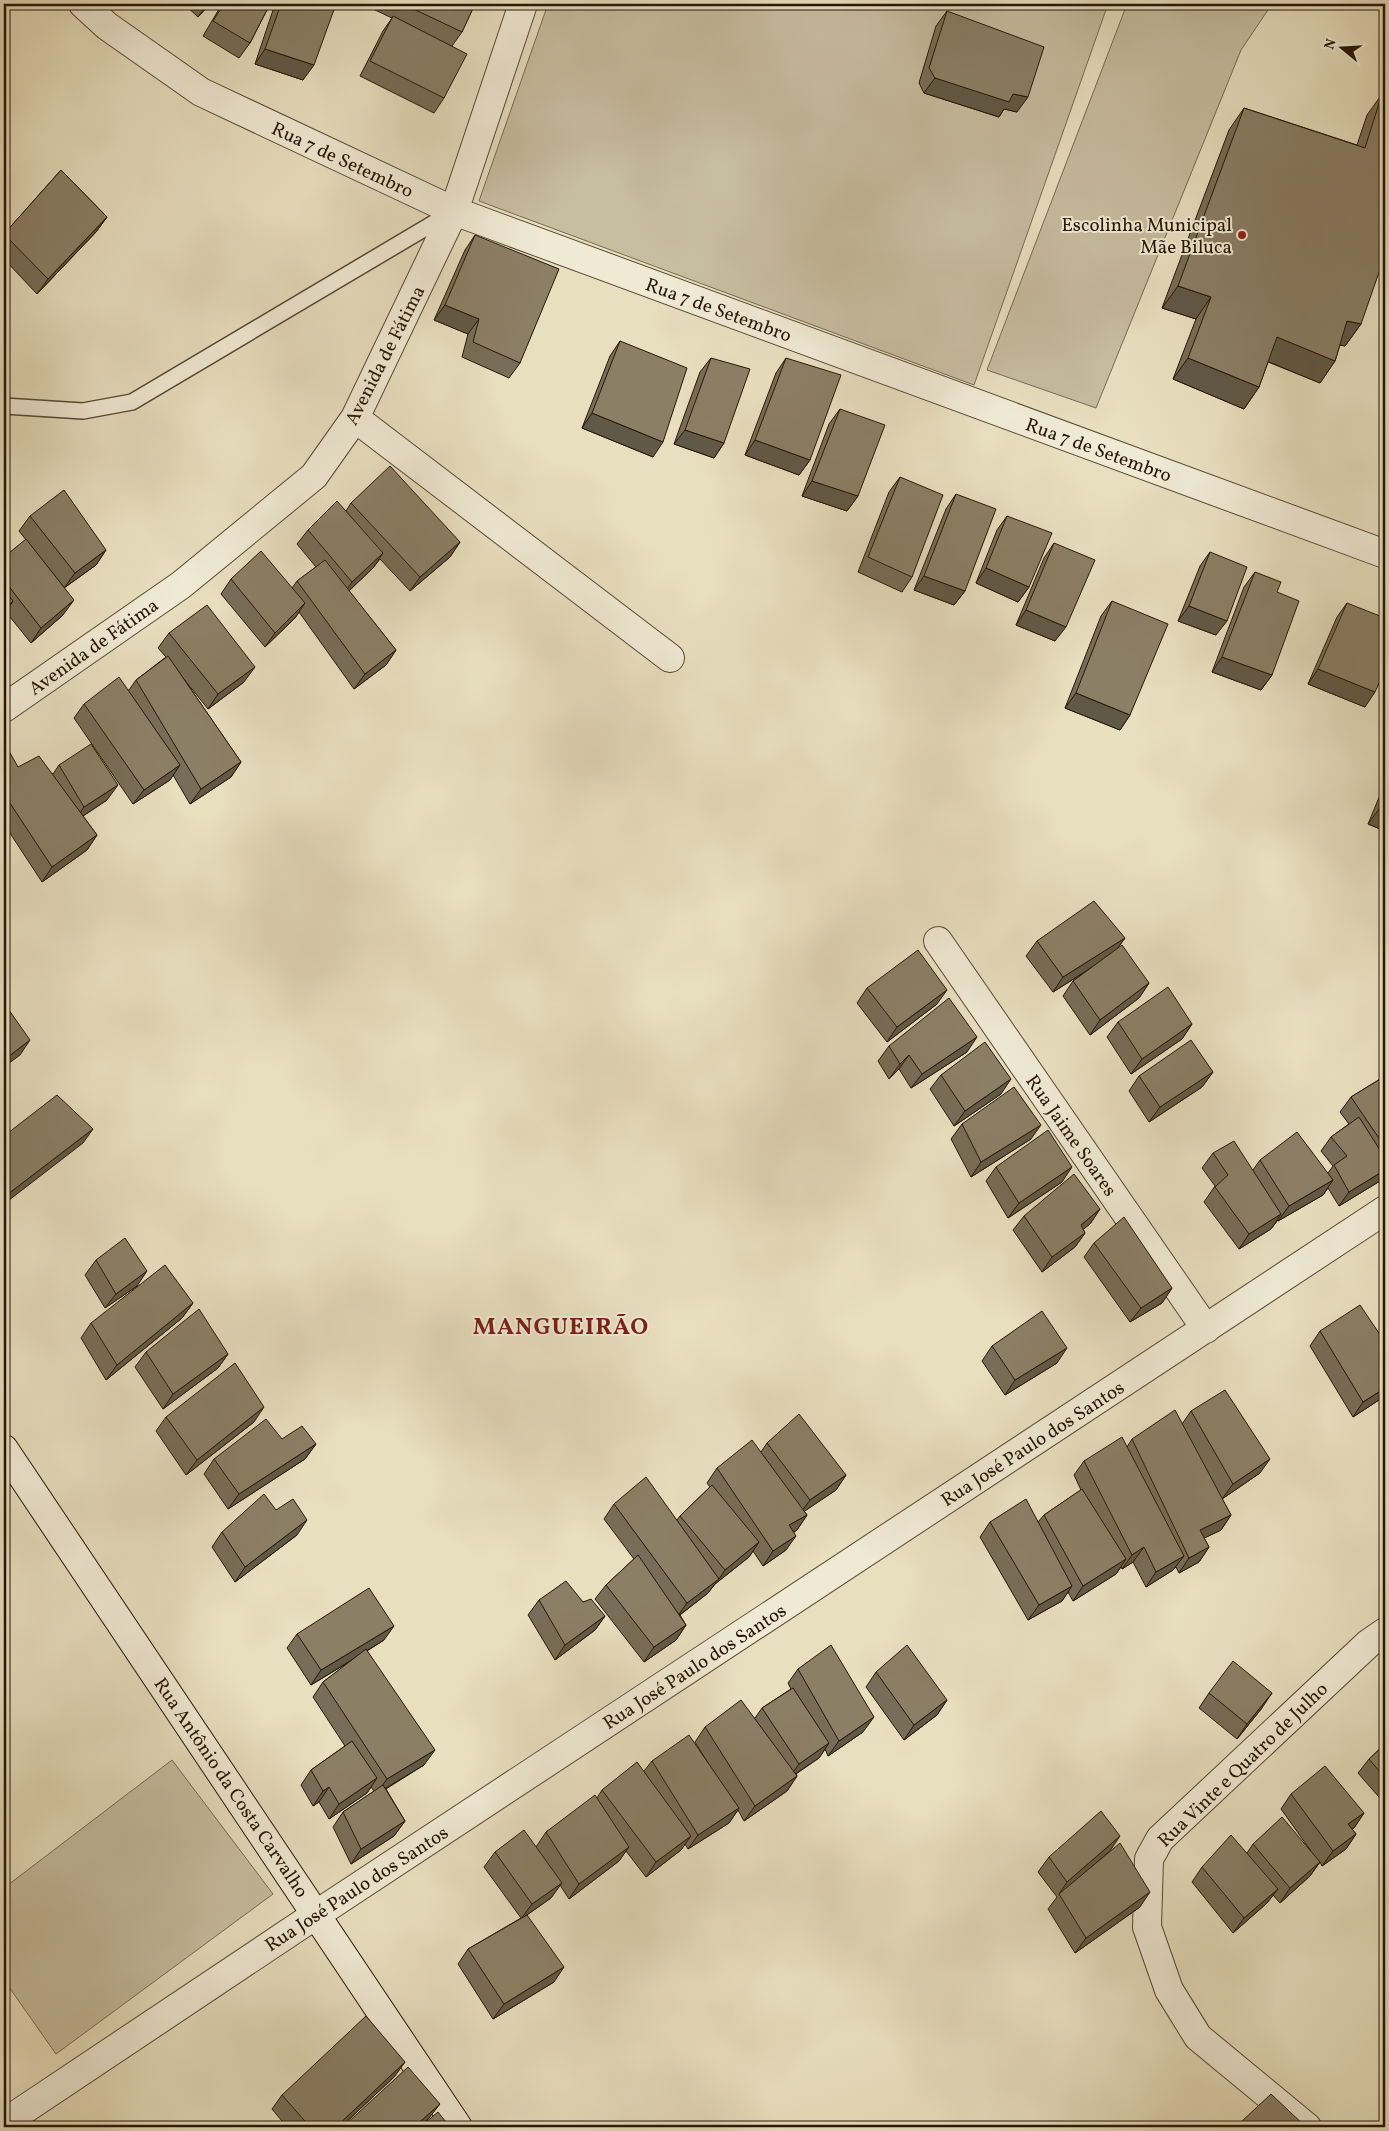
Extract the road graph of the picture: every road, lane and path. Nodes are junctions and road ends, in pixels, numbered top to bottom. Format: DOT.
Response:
graph roads {
  1 [pos="83,4"];
  2 [pos="523,4"];
  3 [pos="454,211"];
  4 [pos="4,406"];
  5 [pos="355,418"];
  6 [pos="1385,554"];
  7 [pos="670,658"];
  8 [pos="4,708"];
  9 [pos="938,941"];
  10 [pos="1385,1210"];
  11 [pos="1206,1329"];
  12 [pos="4,1449"];
  13 [pos="1385,1632"];
  14 [pos="317,1914"];
  15 [pos="19,2120"];
  16 [pos="458,2127"];
  17 [pos="1307,2127"];
  1 -- 3 [label="street, Rua 7 de Setembro"];
  2 -- 3 [label="street, Avenida de Fátima"];
  3 -- 4 [label="lane"];
  3 -- 5 [label="street, Avenida de Fátima"];
  3 -- 6 [label="street, Rua 7 de Setembro"];
  5 -- 7 [label="street"];
  5 -- 8 [label="street, Avenida de Fátima"];
  9 -- 11 [label="street, Rua Jaime Soares"];
  10 -- 11 [label="street, Rua José Paulo dos Santos"];
  11 -- 14 [label="street, Rua José Paulo dos Santos"];
  12 -- 14 [label="street, Rua Antônio da Costa Carvalho"];
  13 -- 17 [label="street, Rua Vinte e Quatro de Julho"];
  14 -- 15 [label="street, Rua José Paulo dos Santos"];
  14 -- 16 [label="street, Rua Antônio da Costa Carvalho"];
}
